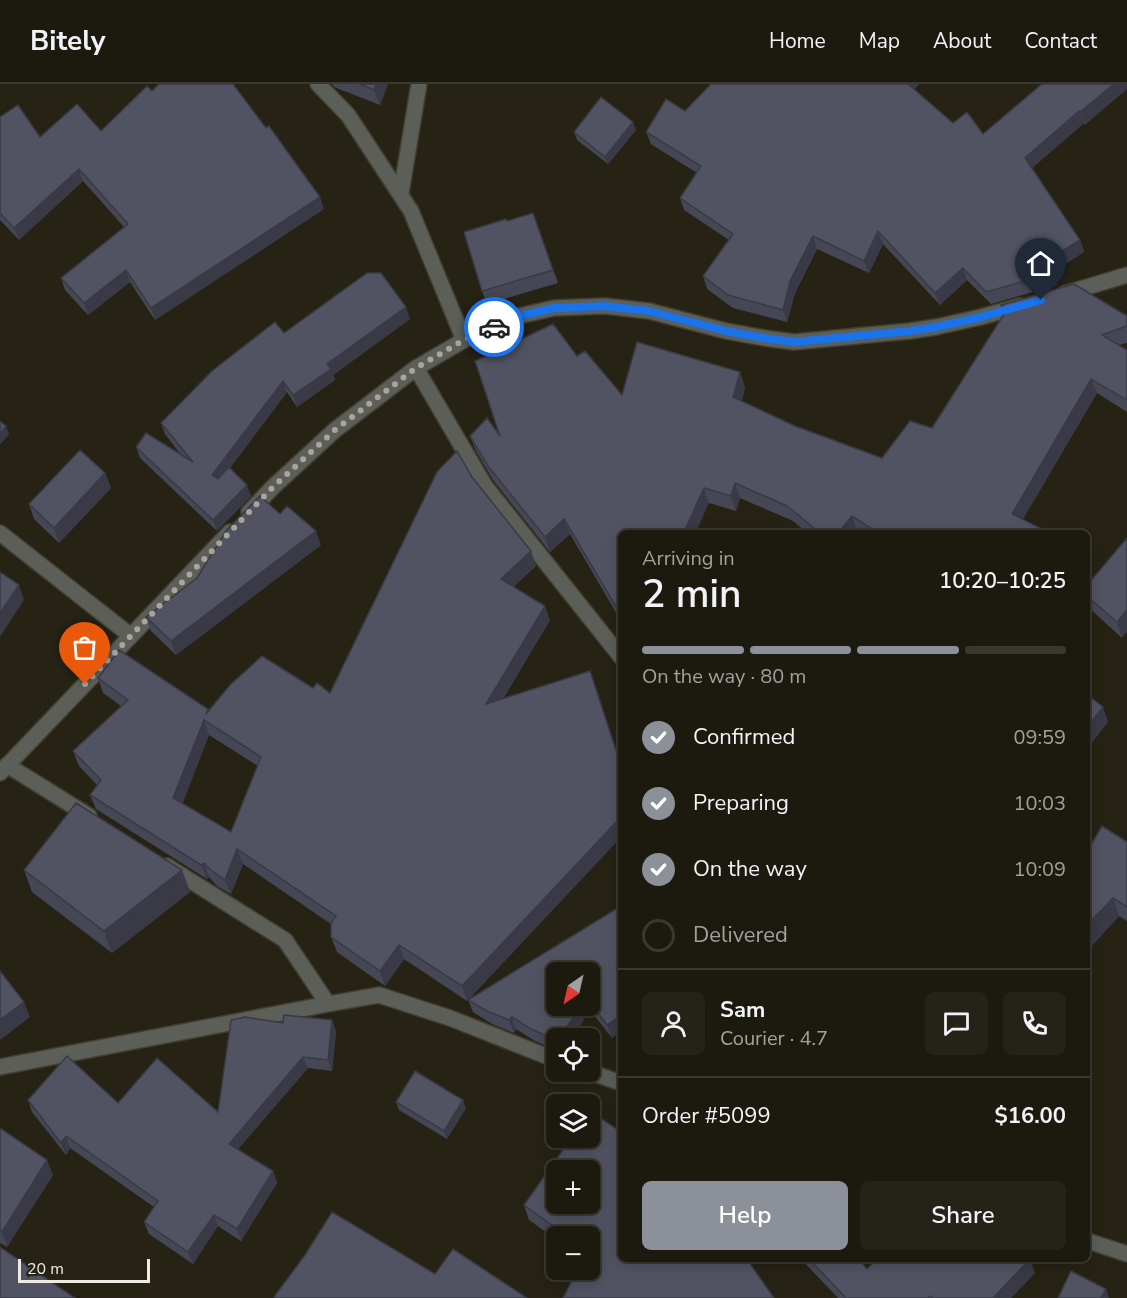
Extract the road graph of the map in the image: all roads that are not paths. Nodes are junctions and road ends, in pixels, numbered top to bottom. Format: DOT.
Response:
graph roads {
  1 [pos="318,84"];
  2 [pos="419,84"];
  3 [pos="401,193"];
  4 [pos="1127,275"];
  5 [pos="464,340"];
  6 [pos="416,368"];
  7 [pos="0,534"];
  8 [pos="131,636"];
  9 [pos="618,653"];
  10 [pos="4,769"];
  11 [pos="97,821"];
  12 [pos="156,858"];
  13 [pos="328,1004"];
  14 [pos="546,1056"];
  15 [pos="0,1067"];
  16 [pos="600,1076"];
  17 [pos="618,1082"];
  18 [pos="1090,1241"];
  19 [pos="1127,1254"];
  1 -- 3 [label="street"];
  2 -- 3 [label="street"];
  3 -- 5 [label="street"];
  4 -- 5 [label="street"];
  5 -- 6 [label="street"];
  6 -- 8 [label="street"];
  6 -- 9 [label="street"];
  7 -- 8 [label="street"];
  8 -- 10 [label="street"];
  10 -- 11 [label="street"];
  12 -- 13 [label="street"];
  13 -- 14 [label="street"];
  13 -- 15 [label="street"];
  16 -- 17 [label="street"];
  18 -- 19 [label="street"];
}
